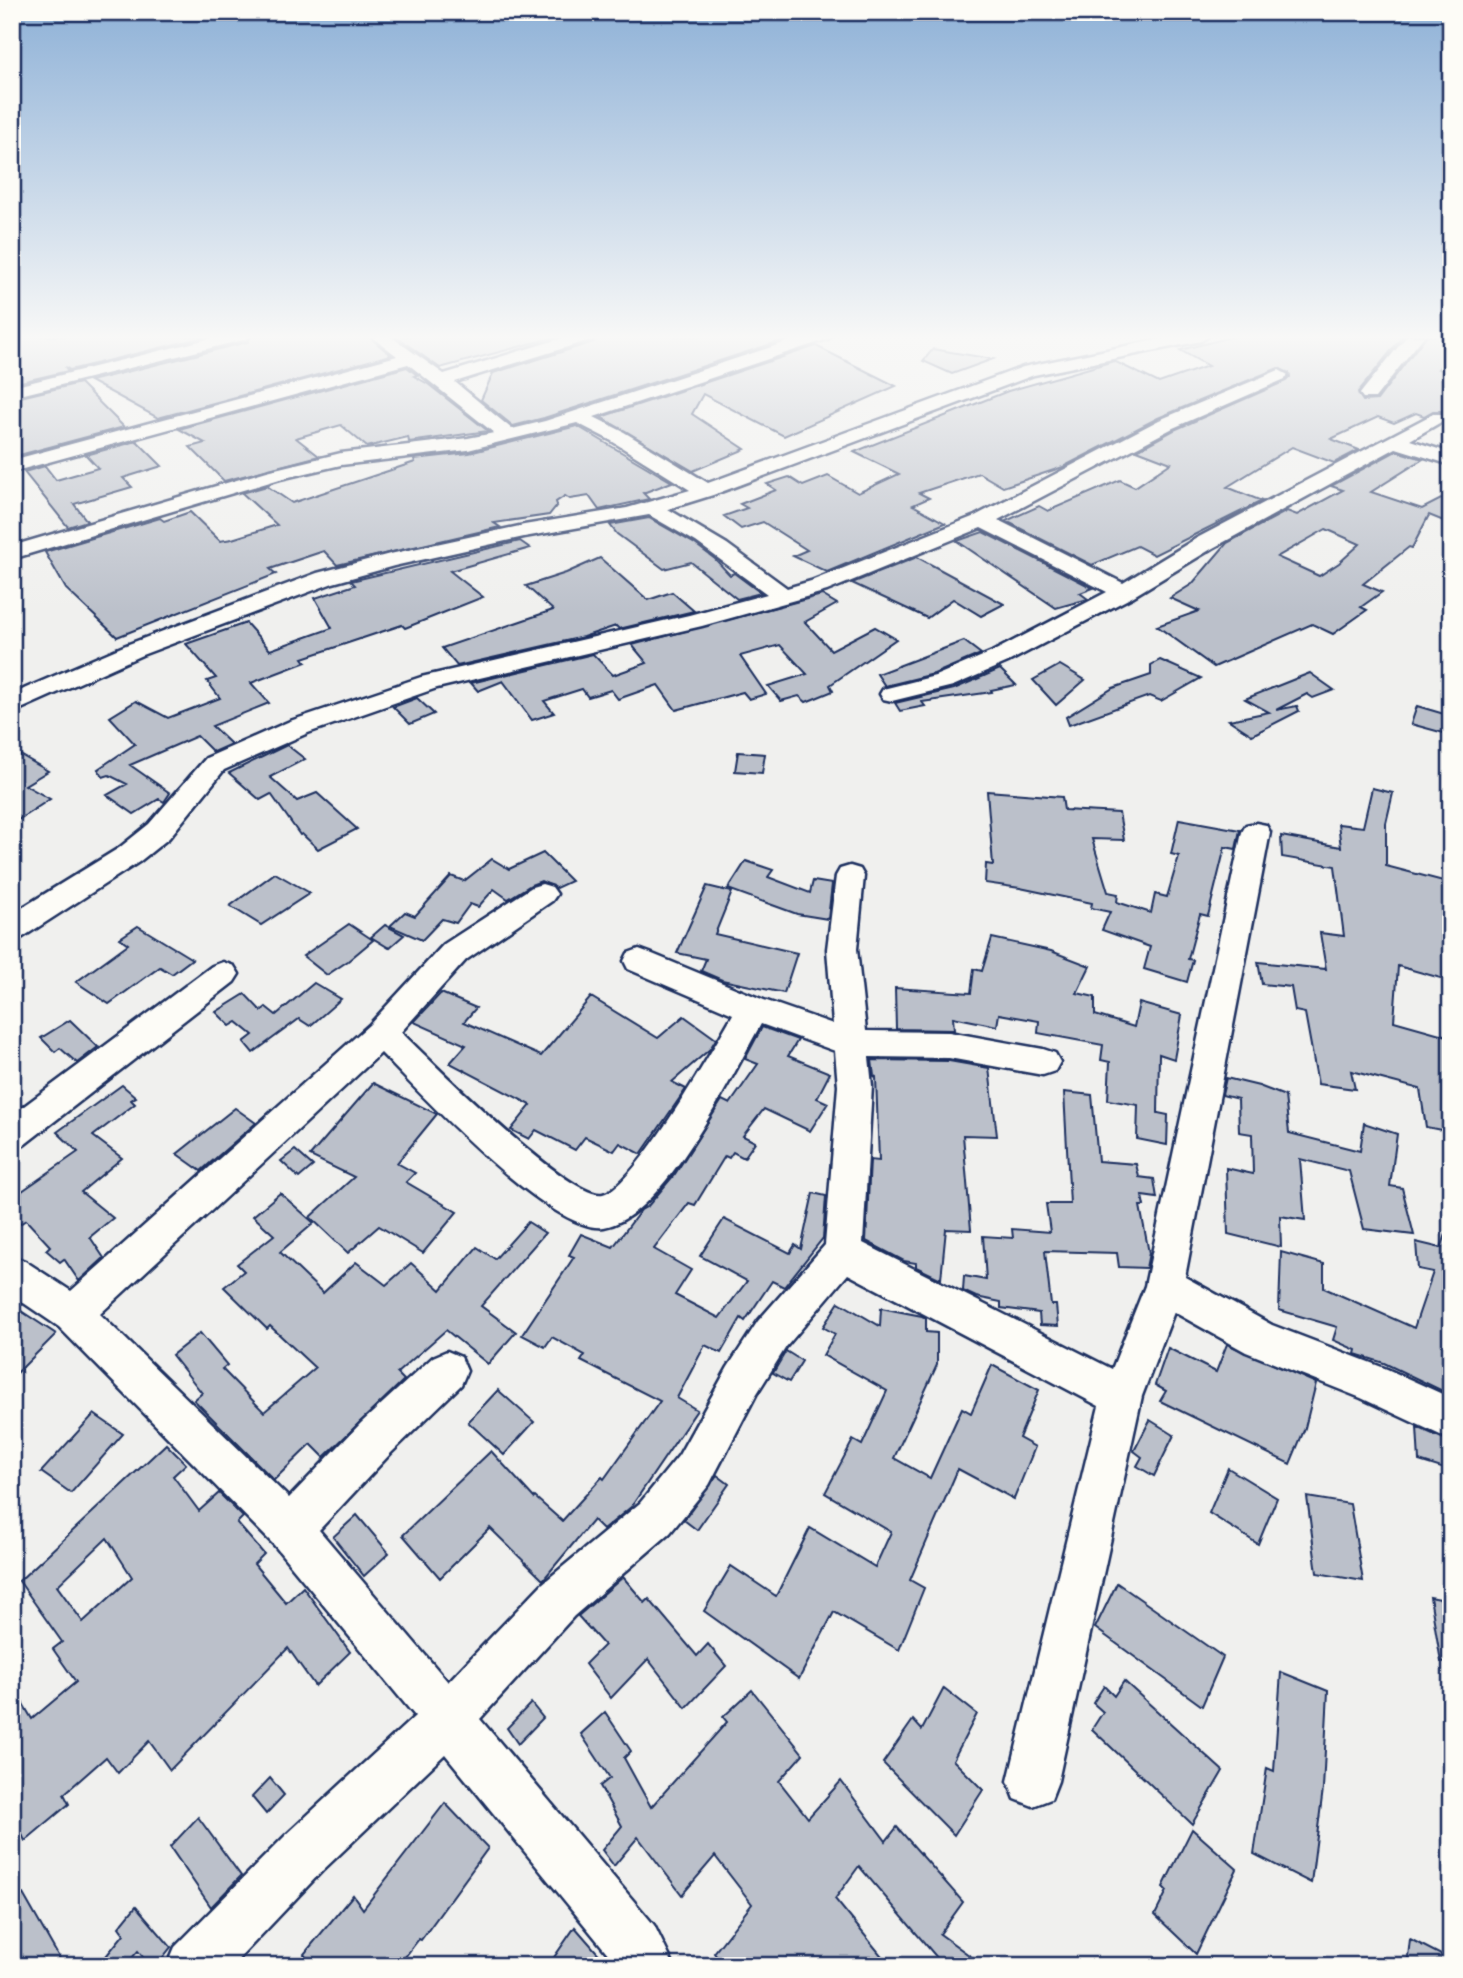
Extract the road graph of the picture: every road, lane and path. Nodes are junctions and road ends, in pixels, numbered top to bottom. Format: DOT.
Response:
graph roads {
  1 [pos="151,428"];
  2 [pos="500,428"];
  3 [pos="535,428"];
  4 [pos="602,428"];
  5 [pos="875,428"];
  6 [pos="1158,428"];
  7 [pos="1419,428"];
  8 [pos="509,436"];
  9 [pos="1394,441"];
  10 [pos="1451,459"];
  11 [pos="12,466"];
  12 [pos="706,491"];
  13 [pos="651,508"];
  14 [pos="982,520"];
  15 [pos="12,553"];
  16 [pos="1124,593"];
  17 [pos="784,596"];
  18 [pos="892,694"];
  19 [pos="12,705"];
  20 [pos="1256,832"];
  21 [pos="850,876"];
  22 [pos="542,894"];
  23 [pos="12,929"];
  24 [pos="639,961"];
  25 [pos="223,974"];
  26 [pos="753,1009"];
  27 [pos="381,1033"];
  28 [pos="853,1044"];
  29 [pos="1043,1062"];
  30 [pos="12,1135"];
  31 [pos="843,1252"];
  32 [pos="12,1273"];
  33 [pos="1164,1286"];
  34 [pos="73,1314"];
  35 [pos="447,1371"];
  36 [pos="1122,1396"];
  37 [pos="1451,1419"];
  38 [pos="290,1529"];
  39 [pos="447,1719"];
  40 [pos="1033,1781"];
  41 [pos="194,1966"];
  42 [pos="647,1966"];
  1 -- 11 [label="street"];
  2 -- 8 [label="street"];
  3 -- 8 [label="street"];
  4 -- 12 [label="street"];
  5 -- 12 [label="street"];
  6 -- 14 [label="street"];
  7 -- 9 [label="street"];
  8 -- 15 [label="street"];
  9 -- 10 [label="street"];
  9 -- 16 [label="street"];
  12 -- 13 [label="street"];
  13 -- 17 [label="street"];
  13 -- 19 [label="street"];
  14 -- 16 [label="street"];
  14 -- 17 [label="street"];
  16 -- 18 [label="street"];
  17 -- 23 [label="street"];
  20 -- 33 [label="street"];
  21 -- 28 [label="street"];
  22 -- 27 [label="street"];
  24 -- 26 [label="street"];
  25 -- 30 [label="street"];
  26 -- 27 [label="street"];
  26 -- 28 [label="street"];
  27 -- 34 [label="street"];
  28 -- 29 [label="street"];
  28 -- 31 [label="street"];
  31 -- 36 [label="street"];
  31 -- 39 [label="street"];
  32 -- 34 [label="street"];
  33 -- 36 [label="street"];
  33 -- 37 [label="street"];
  34 -- 38 [label="street"];
  35 -- 38 [label="street"];
  36 -- 40 [label="street"];
  38 -- 39 [label="street"];
  39 -- 41 [label="street"];
  39 -- 42 [label="street"];
}
